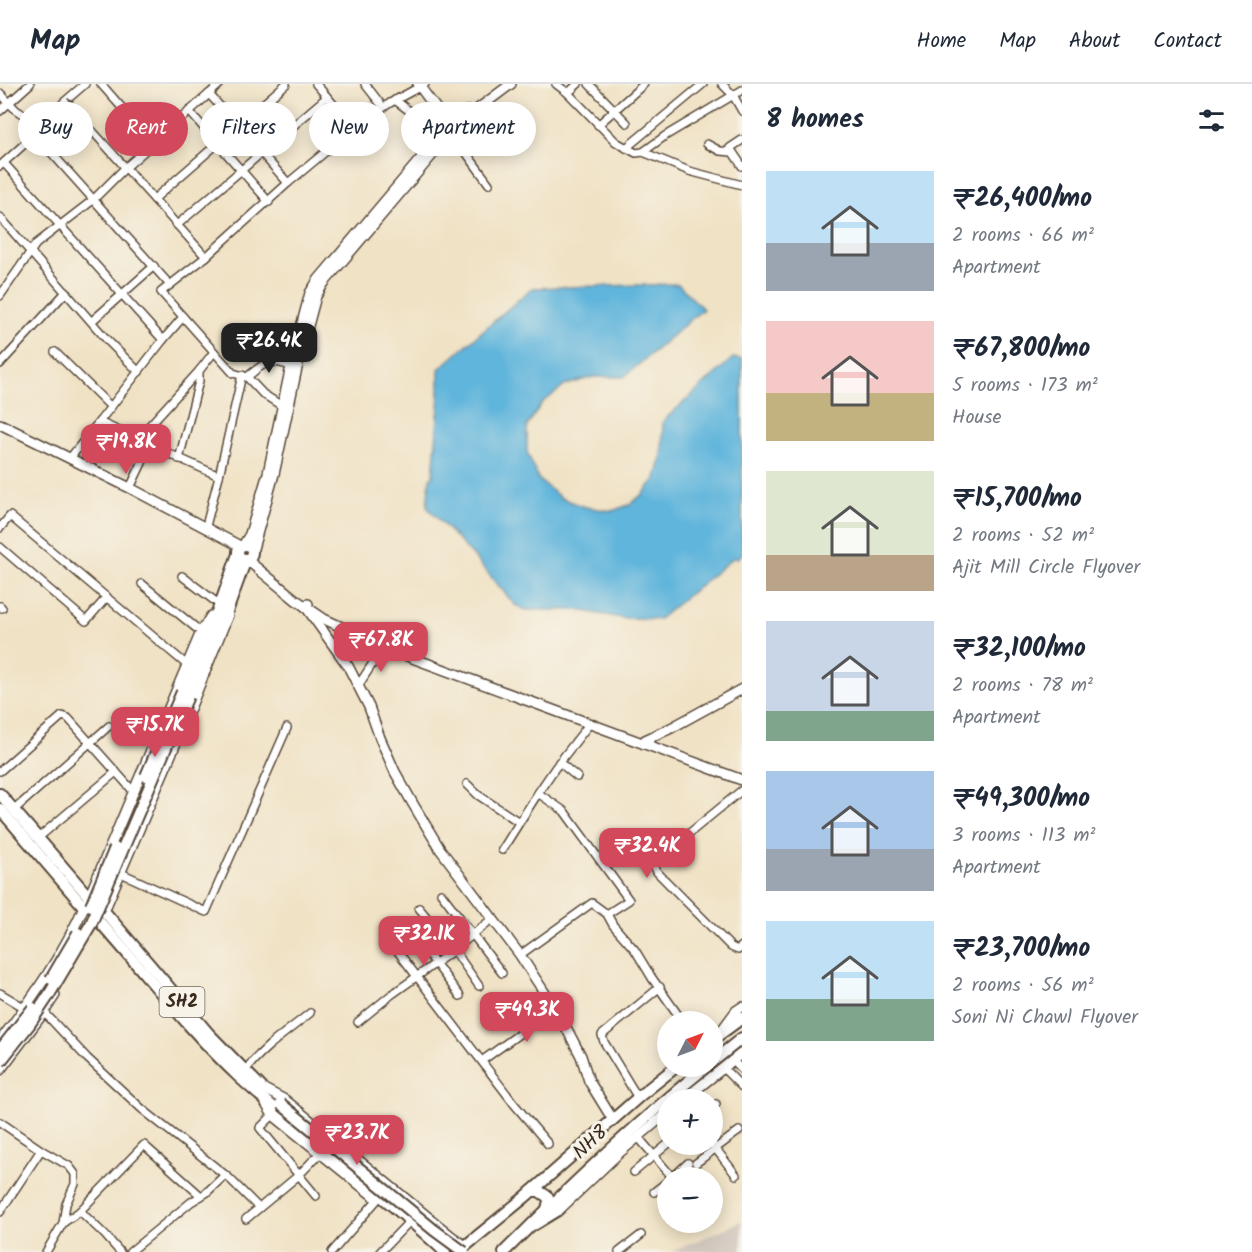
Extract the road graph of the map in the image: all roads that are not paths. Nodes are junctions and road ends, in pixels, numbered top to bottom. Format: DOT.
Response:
graph roads {
  1 [pos="30,84"];
  2 [pos="85,84"];
  3 [pos="101,84"];
  4 [pos="220,84"];
  5 [pos="286,84"];
  6 [pos="315,84"];
  7 [pos="365,84"];
  8 [pos="502,84"];
  9 [pos="511,84"];
  10 [pos="556,84"];
  11 [pos="578,84"];
  12 [pos="589,84"];
  13 [pos="644,84"];
  14 [pos="703,84"];
  15 [pos="722,84"];
  16 [pos="423,85"];
  17 [pos="742,90"];
  18 [pos="0,93"];
  19 [pos="567,93"];
  20 [pos="209,94"];
  21 [pos="733,95"];
  22 [pos="327,97"];
  23 [pos="396,100"];
  24 [pos="67,102"];
  25 [pos="117,102"];
  26 [pos="216,102"];
  27 [pos="266,102"];
  28 [pos="331,102"];
  29 [pos="380,102"];
  30 [pos="434,102"];
  31 [pos="482,102"];
  32 [pos="487,102"];
  33 [pos="9,103"];
  34 [pos="389,104"];
  35 [pos="401,104"];
  36 [pos="614,110"];
  37 [pos="0,111"];
  38 [pos="189,111"];
  39 [pos="742,111"];
  40 [pos="18,112"];
  41 [pos="297,122"];
  42 [pos="627,123"];
  43 [pos="200,124"];
  44 [pos="598,124"];
  45 [pos="93,133"];
  46 [pos="742,140"];
  47 [pos="707,144"];
  48 [pos="626,148"];
  49 [pos="18,149"];
  50 [pos="643,152"];
  51 [pos="732,152"];
  52 [pos="54,156"];
  53 [pos="138,156"];
  54 [pos="204,156"];
  55 [pos="227,156"];
  56 [pos="258,156"];
  57 [pos="264,156"];
  58 [pos="320,156"];
  59 [pos="427,156"];
  60 [pos="429,156"];
  61 [pos="469,156"];
  62 [pos="2,165"];
  63 [pos="742,166"];
  64 [pos="125,168"];
  65 [pos="241,171"];
  66 [pos="288,183"];
  67 [pos="489,184"];
  68 [pos="742,186"];
  69 [pos="154,199"];
  70 [pos="93,200"];
  71 [pos="269,202"];
  72 [pos="0,217"];
  73 [pos="177,225"];
  74 [pos="59,226"];
  75 [pos="30,253"];
  76 [pos="206,257"];
  77 [pos="154,266"];
  78 [pos="170,285"];
  79 [pos="66,292"];
  80 [pos="122,295"];
  81 [pos="0,296"];
  82 [pos="183,317"];
  83 [pos="92,321"];
  84 [pos="163,340"];
  85 [pos="55,351"];
  86 [pos="214,352"];
  87 [pos="0,364"];
  88 [pos="291,366"];
  89 [pos="199,371"];
  90 [pos="139,372"];
  91 [pos="244,376"];
  92 [pos="282,405"];
  93 [pos="111,407"];
  94 [pos="99,422"];
  95 [pos="0,426"];
  96 [pos="138,438"];
  97 [pos="151,444"];
  98 [pos="70,458"];
  99 [pos="179,459"];
  100 [pos="219,476"];
  101 [pos="130,488"];
  102 [pos="206,526"];
  103 [pos="0,528"];
  104 [pos="0,547"];
  105 [pos="244,551"];
  106 [pos="182,576"];
  107 [pos="142,585"];
  108 [pos="107,597"];
  109 [pos="307,605"];
  110 [pos="224,607"];
  111 [pos="201,632"];
  112 [pos="384,646"];
  113 [pos="187,665"];
  114 [pos="358,686"];
  115 [pos="742,689"];
  116 [pos="185,694"];
  117 [pos="590,723"];
  118 [pos="109,726"];
  119 [pos="286,728"];
  120 [pos="645,742"];
  121 [pos="91,743"];
  122 [pos="559,762"];
  123 [pos="0,771"];
  124 [pos="116,772"];
  125 [pos="577,777"];
  126 [pos="742,778"];
  127 [pos="466,784"];
  128 [pos="742,790"];
  129 [pos="133,791"];
  130 [pos="538,793"];
  131 [pos="0,794"];
  132 [pos="0,809"];
  133 [pos="14,810"];
  134 [pos="519,822"];
  135 [pos="38,838"];
  136 [pos="501,850"];
  137 [pos="121,873"];
  138 [pos="441,893"];
  139 [pos="86,902"];
  140 [pos="419,908"];
  141 [pos="607,914"];
  142 [pos="101,915"];
  143 [pos="493,918"];
  144 [pos="406,924"];
  145 [pos="473,935"];
  146 [pos="389,940"];
  147 [pos="742,946"];
  148 [pos="454,950"];
  149 [pos="520,955"];
  150 [pos="436,963"];
  151 [pos="502,973"];
  152 [pos="417,977"];
  153 [pos="479,987"];
  154 [pos="660,987"];
  155 [pos="0,993"];
  156 [pos="460,996"];
  157 [pos="553,1005"];
  158 [pos="742,1006"];
  159 [pos="25,1008"];
  160 [pos="676,1011"];
  161 [pos="44,1012"];
  162 [pos="310,1013"];
  163 [pos="740,1020"];
  164 [pos="358,1022"];
  165 [pos="723,1028"];
  166 [pos="723,1032"];
  167 [pos="0,1041"];
  168 [pos="740,1046"];
  169 [pos="0,1050"];
  170 [pos="723,1056"];
  171 [pos="483,1060"];
  172 [pos="732,1060"];
  173 [pos="0,1062"];
  174 [pos="723,1068"];
  175 [pos="0,1070"];
  176 [pos="742,1070"];
  177 [pos="245,1071"];
  178 [pos="664,1077"];
  179 [pos="693,1077"];
  180 [pos="712,1077"];
  181 [pos="742,1087"];
  182 [pos="697,1089"];
  183 [pos="262,1092"];
  184 [pos="638,1098"];
  185 [pos="277,1110"];
  186 [pos="613,1119"];
  187 [pos="657,1121"];
  188 [pos="0,1122"];
  189 [pos="739,1131"];
  190 [pos="638,1137"];
  191 [pos="723,1141"];
  192 [pos="549,1144"];
  193 [pos="41,1150"];
  194 [pos="657,1152"];
  195 [pos="320,1153"];
  196 [pos="653,1155"];
  197 [pos="703,1155"];
  198 [pos="720,1155"];
  199 [pos="663,1167"];
  200 [pos="686,1167"];
  201 [pos="634,1172"];
  202 [pos="225,1175"];
  203 [pos="299,1175"];
  204 [pos="736,1175"];
  205 [pos="657,1190"];
  206 [pos="531,1191"];
  207 [pos="654,1192"];
  208 [pos="201,1196"];
  209 [pos="316,1196"];
  210 [pos="378,1200"];
  211 [pos="259,1208"];
  212 [pos="547,1209"];
  213 [pos="80,1211"];
  214 [pos="0,1212"];
  215 [pos="246,1219"];
  216 [pos="63,1223"];
  217 [pos="407,1224"];
  218 [pos="524,1232"];
  219 [pos="641,1235"];
  220 [pos="462,1250"];
  221 [pos="46,1252"];
  222 [pos="120,1252"];
  223 [pos="130,1252"];
  224 [pos="332,1252"];
  225 [pos="380,1252"];
  226 [pos="439,1252"];
  227 [pos="445,1252"];
  228 [pos="504,1252"];
  229 [pos="619,1252"];
  1 -- 33 [label="street"];
  2 -- 24 [label="street"];
  3 -- 25 [label="street"];
  4 -- 20 [label="street"];
  5 -- 27 [label="street"];
  6 -- 22 [label="street"];
  7 -- 29 [label="street"];
  8 -- 31 [label="street"];
  9 -- 32 [label="street"];
  10 -- 19 [label="street"];
  11 -- 19 [label="street"];
  12 -- 36 [label="street"];
  13 -- 36 [label="street"];
  14 -- 48 [label="street"];
  15 -- 21 [label="street"];
  16 -- 23 [label="street"];
  16 -- 30 [label="street"];
  17 -- 21 [label="street"];
  18 -- 33 [label="street"];
  19 -- 44 [label="street"];
  20 -- 26 [label="street"];
  20 -- 38 [label="street"];
  21 -- 39 [label="street"];
  21 -- 50 [label="street"];
  22 -- 28 [label="street"];
  22 -- 41 [label="street"];
  23 -- 34 [label="street"];
  23 -- 35 [label="street"];
  33 -- 37 [label="street"];
  33 -- 40 [label="street"];
  36 -- 42 [label="street"];
  36 -- 44 [label="street"];
  38 -- 43 [label="street"];
  44 -- 48 [label="street"];
  45 -- 64 [label="street"];
  46 -- 51 [label="street"];
  47 -- 51 [label="street"];
  48 -- 50 [label="street"];
  49 -- 62 [label="street"];
  50 -- 68 [label="street"];
  51 -- 63 [label="street"];
  52 -- 70 [label="street"];
  53 -- 64 [label="street"];
  54 -- 69 [label="street"];
  55 -- 65 [label="street"];
  56 -- 65 [label="street"];
  57 -- 66 [label="street"];
  58 -- 66 [label="street"];
  59 -- 88 [label="street"];
  60 -- 105 [label="street"];
  61 -- 67 [label="street"];
  62 -- 74 [label="street"];
  64 -- 69 [label="street"];
  64 -- 70 [label="street"];
  65 -- 71 [label="street"];
  65 -- 73 [label="street"];
  66 -- 71 [label="street"];
  69 -- 73 [label="street"];
  70 -- 74 [label="street"];
  70 -- 77 [label="street"];
  71 -- 76 [label="street"];
  72 -- 75 [label="street"];
  73 -- 76 [label="street"];
  74 -- 75 [label="street"];
  74 -- 80 [label="street"];
  75 -- 79 [label="street"];
  75 -- 81 [label="street"];
  76 -- 78 [label="street"];
  77 -- 78 [label="street"];
  77 -- 80 [label="street"];
  78 -- 82 [label="street"];
  79 -- 83 [label="street"];
  79 -- 87 [label="street"];
  80 -- 83 [label="street"];
  80 -- 84 [label="street"];
  82 -- 84 [label="street"];
  82 -- 86 [label="street"];
  83 -- 90 [label="street"];
  84 -- 90 [label="street"];
  85 -- 93 [label="street"];
  86 -- 89 [label="street"];
  86 -- 91 [label="street"];
  88 -- 91 [label="street"];
  88 -- 92 [label="street"];
  89 -- 96 [label="street"];
  89 -- 99 [label="street"];
  90 -- 93 [label="street"];
  91 -- 92 [label="street"];
  91 -- 100 [label="street"];
  92 -- 105 [label="street"];
  93 -- 94 [label="street"];
  94 -- 96 [label="street"];
  94 -- 98 [label="street"];
  95 -- 98 [label="street"];
  95 -- 105 [label="street"];
  96 -- 97 [label="street"];
  97 -- 99 [label="street"];
  97 -- 101 [label="street"];
  98 -- 101 [label="street"];
  99 -- 100 [label="street"];
  100 -- 102 [label="street"];
  101 -- 102 [label="street"];
  102 -- 105 [label="street"];
  103 -- 108 [label="street"];
  104 -- 108 [label="street"];
  105 -- 109 [label="street"];
  105 -- 110 [label="main road"];
  106 -- 110 [label="street"];
  107 -- 111 [label="street"];
  108 -- 113 [label="street"];
  109 -- 112 [label="street"];
  109 -- 114 [label="street"];
  109 -- 120 [label="street"];
  110 -- 111 [label="street"];
  110 -- 116 [label="main road"];
  110 -- 137 [label="street"];
  111 -- 113 [label="street"];
  112 -- 114 [label="street"];
  112 -- 117 [label="street"];
  113 -- 129 [label="street"];
  114 -- 143 [label="street"];
  115 -- 120 [label="street"];
  116 -- 169 [label="main road, bridge"];
  116 -- 173 [label="main road, bridge"];
  117 -- 120 [label="street"];
  117 -- 122 [label="street"];
  118 -- 121 [label="street"];
  119 -- 137 [label="street"];
  120 -- 126 [label="street"];
  121 -- 123 [label="street"];
  121 -- 124 [label="street"];
  121 -- 133 [label="street"];
  122 -- 125 [label="street"];
  122 -- 130 [label="street"];
  124 -- 129 [label="street"];
  124 -- 135 [label="street"];
  127 -- 134 [label="street"];
  128 -- 147 [label="street"];
  129 -- 139 [label="street"];
  130 -- 134 [label="street"];
  130 -- 141 [label="street"];
  131 -- 133 [label="main road"];
  132 -- 139 [label="main road"];
  133 -- 135 [label="main road"];
  134 -- 136 [label="street"];
  135 -- 139 [label="main road"];
  137 -- 142 [label="street"];
  138 -- 145 [label="street"];
  139 -- 142 [label="street"];
  139 -- 159 [label="street"];
  140 -- 148 [label="street"];
  141 -- 149 [label="street"];
  141 -- 154 [label="street"];
  142 -- 161 [label="street"];
  142 -- 177 [label="main road, SH2"];
  142 -- 183 [label="main road, SH2"];
  143 -- 145 [label="street"];
  143 -- 149 [label="street"];
  144 -- 150 [label="street"];
  145 -- 148 [label="street"];
  145 -- 151 [label="street"];
  146 -- 152 [label="street"];
  148 -- 150 [label="street"];
  148 -- 153 [label="street"];
  149 -- 157 [label="street"];
  150 -- 152 [label="street"];
  150 -- 156 [label="street"];
  152 -- 164 [label="street"];
  152 -- 171 [label="street"];
  154 -- 160 [label="street"];
  154 -- 184 [label="street"];
  155 -- 159 [label="street"];
  157 -- 171 [label="street"];
  157 -- 186 [label="street"];
  158 -- 165 [label="street"];
  159 -- 167 [label="street"];
  161 -- 175 [label="street"];
  161 -- 202 [label="street"];
  162 -- 177 [label="street"];
  163 -- 166 [label="main road"];
  168 -- 170 [label="main road"];
  168 -- 172 [label="street"];
  171 -- 192 [label="street"];
  172 -- 174 [label="street"];
  172 -- 176 [label="street"];
  174 -- 181 [label="street"];
  177 -- 183 [label="main road, SH2"];
  178 -- 184 [label="main road, NH8"];
  179 -- 212 [label="main road, NH8"];
  180 -- 182 [label="street"];
  183 -- 185 [label="main road, SH2"];
  183 -- 220 [label="street"];
  184 -- 186 [label="main road, NH8"];
  185 -- 195 [label="street"];
  185 -- 203 [label="street"];
  185 -- 220 [label="main road, SH2, bridge"];
  185 -- 227 [label="main road, SH2"];
  186 -- 206 [label="main road, NH8"];
  187 -- 190 [label="street"];
  188 -- 193 [label="street"];
  189 -- 191 [label="street"];
  190 -- 196 [label="street"];
  190 -- 218 [label="street"];
  193 -- 214 [label="street"];
  193 -- 216 [label="street"];
  194 -- 196 [label="street"];
  195 -- 203 [label="street"];
  195 -- 210 [label="street"];
  196 -- 199 [label="street"];
  196 -- 201 [label="street"];
  197 -- 200 [label="street"];
  198 -- 204 [label="street"];
  202 -- 208 [label="street"];
  202 -- 211 [label="street"];
  203 -- 209 [label="street"];
  203 -- 211 [label="street"];
  205 -- 207 [label="street"];
  206 -- 212 [label="main road"];
  206 -- 220 [label="main road, NH8"];
  208 -- 213 [label="street"];
  208 -- 223 [label="street"];
  210 -- 217 [label="street"];
  210 -- 224 [label="street"];
  211 -- 215 [label="street"];
  212 -- 218 [label="main road, NH8"];
  213 -- 216 [label="street"];
  213 -- 222 [label="street"];
  216 -- 221 [label="street"];
  217 -- 225 [label="street"];
  217 -- 226 [label="street"];
  218 -- 228 [label="main road, NH8"];
  219 -- 229 [label="street"];
}
